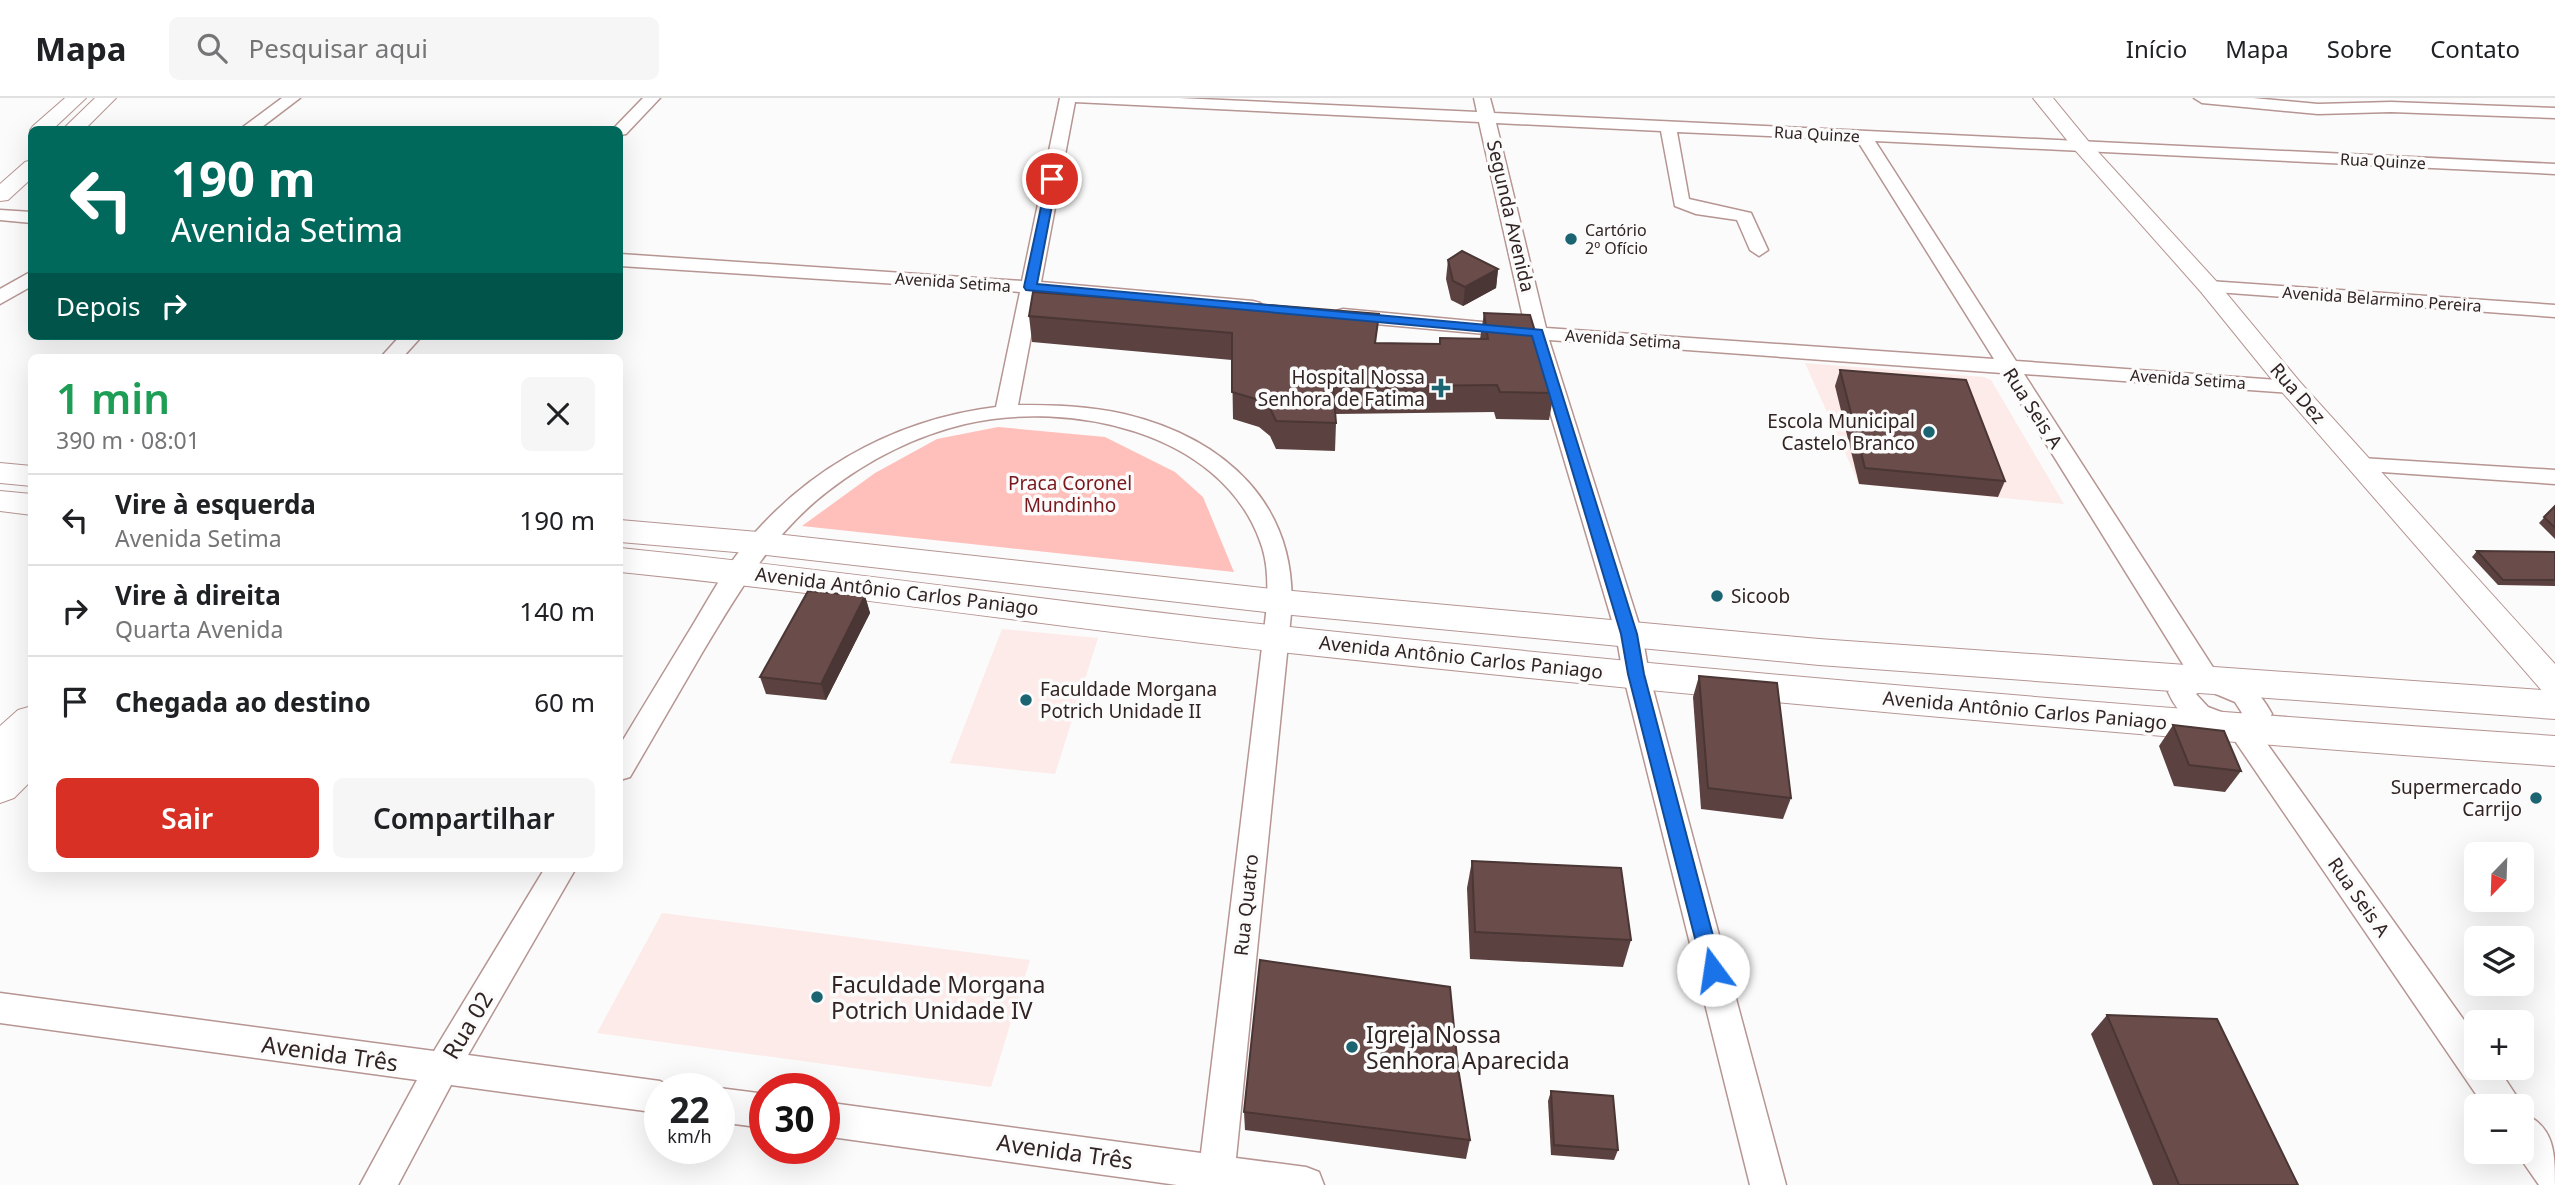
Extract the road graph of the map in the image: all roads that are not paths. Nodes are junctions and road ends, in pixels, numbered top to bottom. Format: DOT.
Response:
graph roads {
  1 [pos="76,98"];
  2 [pos="106,98"];
  3 [pos="292,98"];
  4 [pos="652,98"];
  5 [pos="1068,98"];
  6 [pos="1079,98"];
  7 [pos="2043,98"];
  8 [pos="2202,98"];
  9 [pos="2268,98"];
  10 [pos="2317,98"];
  11 [pos="2239,99"];
  12 [pos="1284,103"];
  13 [pos="2391,107"];
  14 [pos="1486,108"];
  15 [pos="2555,113"];
  16 [pos="44,126"];
  17 [pos="76,126"];
  18 [pos="253,126"];
  19 [pos="1668,126"];
  20 [pos="623,127"];
  21 [pos="1863,136"];
  22 [pos="2082,146"];
  23 [pos="2555,169"];
  24 [pos="28,170"];
  25 [pos="0,195"];
  26 [pos="0,215"];
  27 [pos="28,218"];
  28 [pos="1759,250"];
  29 [pos="623,260"];
  30 [pos="28,280"];
  31 [pos="1030,287"];
  32 [pos="2209,287"];
  33 [pos="0,298"];
  34 [pos="1277,309"];
  35 [pos="2555,311"];
  36 [pos="1318,313"];
  37 [pos="1537,333"];
  38 [pos="408,340"];
  39 [pos="394,354"];
  40 [pos="2006,365"];
  41 [pos="2291,387"];
  42 [pos="1006,411"];
  43 [pos="2361,465"];
  44 [pos="0,473"];
  45 [pos="28,476"];
  46 [pos="2555,477"];
  47 [pos="0,501"];
  48 [pos="28,504"];
  49 [pos="623,532"];
  50 [pos="748,556"];
  51 [pos="623,560"];
  52 [pos="1282,601"];
  53 [pos="1629,634"];
  54 [pos="1275,639"];
  55 [pos="1819,652"];
  56 [pos="1636,674"];
  57 [pos="2206,679"];
  58 [pos="2555,685"];
  59 [pos="1830,692"];
  60 [pos="2555,705"];
  61 [pos="28,724"];
  62 [pos="2242,730"];
  63 [pos="0,749"];
  64 [pos="2555,751"];
  65 [pos="28,758"];
  66 [pos="623,764"];
  67 [pos="0,787"];
  68 [pos="559,872"];
  69 [pos="0,1008"];
  70 [pos="2464,1047"];
  71 [pos="442,1068"];
  72 [pos="644,1095"];
  73 [pos="840,1121"];
  74 [pos="2534,1147"];
  75 [pos="2555,1177"];
  76 [pos="1216,1178"];
  77 [pos="378,1185"];
  78 [pos="1306,1185"];
  79 [pos="1768,1185"];
  1 -- 16 [label="street"];
  2 -- 17 [label="street"];
  3 -- 18 [label="street"];
  4 -- 20 [label="street"];
  5 -- 31 [label="street"];
  6 -- 12 [label="street, Rua Quinze"];
  7 -- 22 [label="street, Rua Dez"];
  8 -- 11 [label="street"];
  9 -- 11 [label="street"];
  10 -- 13 [label="street"];
  11 -- 13 [label="street"];
  12 -- 14 [label="street, Rua Quinze"];
  13 -- 15 [label="street"];
  14 -- 19 [label="street, Rua Quinze"];
  14 -- 37 [label="street, Segunda Avenida"];
  19 -- 21 [label="street, Rua Quinze"];
  19 -- 28 [label="street"];
  21 -- 22 [label="street, Rua Quinze"];
  21 -- 40 [label="street, Rua Seis A"];
  22 -- 23 [label="street, Rua Quinze"];
  22 -- 32 [label="street, Rua Dez"];
  24 -- 25 [label="street"];
  26 -- 27 [label="street"];
  29 -- 31 [label="street, Avenida Setima"];
  30 -- 33 [label="street"];
  31 -- 34 [label="street, Avenida Setima"];
  31 -- 42 [label="street"];
  32 -- 35 [label="street, Avenida Belarmino Pereira"];
  32 -- 41 [label="street, Rua Dez"];
  36 -- 37 [label="street, Avenida Setima"];
  37 -- 40 [label="street, Avenida Setima"];
  37 -- 53 [label="street, Segunda Avenida"];
  38 -- 39 [label="street"];
  40 -- 41 [label="street, Avenida Setima"];
  40 -- 57 [label="street, Rua Seis A"];
  41 -- 43 [label="street, Rua Dez"];
  42 -- 50 [label="street"];
  42 -- 52 [label="street"];
  43 -- 46 [label="street"];
  43 -- 58 [label="street, Rua Dez"];
  44 -- 45 [label="main road"];
  47 -- 48 [label="main road"];
  49 -- 50 [label="main road, Avenida Antônio Carlos Paniago"];
  50 -- 51 [label="main road, Avenida Antônio Carlos Paniago"];
  50 -- 52 [label="main road, Avenida Antônio Carlos Paniago"];
  50 -- 54 [label="main road, Avenida Antônio Carlos Paniago"];
  50 -- 66 [label="street"];
  52 -- 53 [label="main road, Avenida Antônio Carlos Paniago"];
  52 -- 54 [label="street, Rua Quatro"];
  53 -- 55 [label="main road, Avenida Antônio Carlos Paniago"];
  53 -- 56 [label="street, Segunda Avenida"];
  54 -- 56 [label="main road, Avenida Antônio Carlos Paniago"];
  54 -- 76 [label="street, Rua Quatro"];
  55 -- 57 [label="main road, Avenida Antônio Carlos Paniago"];
  55 -- 59 [label="main road"];
  56 -- 59 [label="main road, Avenida Antônio Carlos Paniago"];
  56 -- 79 [label="street, Segunda Avenida"];
  57 -- 60 [label="main road, Avenida Antônio Carlos Paniago"];
  57 -- 62 [label="street"];
  57 -- 62 [label="street"];
  59 -- 62 [label="main road, Avenida Antônio Carlos Paniago"];
  61 -- 63 [label="main road"];
  62 -- 64 [label="main road, Avenida Antônio Carlos Paniago"];
  62 -- 70 [label="street, Rua Seis A"];
  65 -- 67 [label="main road"];
  68 -- 71 [label="street, Rua 02"];
  69 -- 71 [label="street, Avenida Três"];
  71 -- 72 [label="street, Avenida Três"];
  71 -- 77 [label="street, Rua 02"];
  73 -- 76 [label="street, Avenida Três"];
  74 -- 75 [label="street"];
  76 -- 78 [label="street, Avenida Três"];
}
